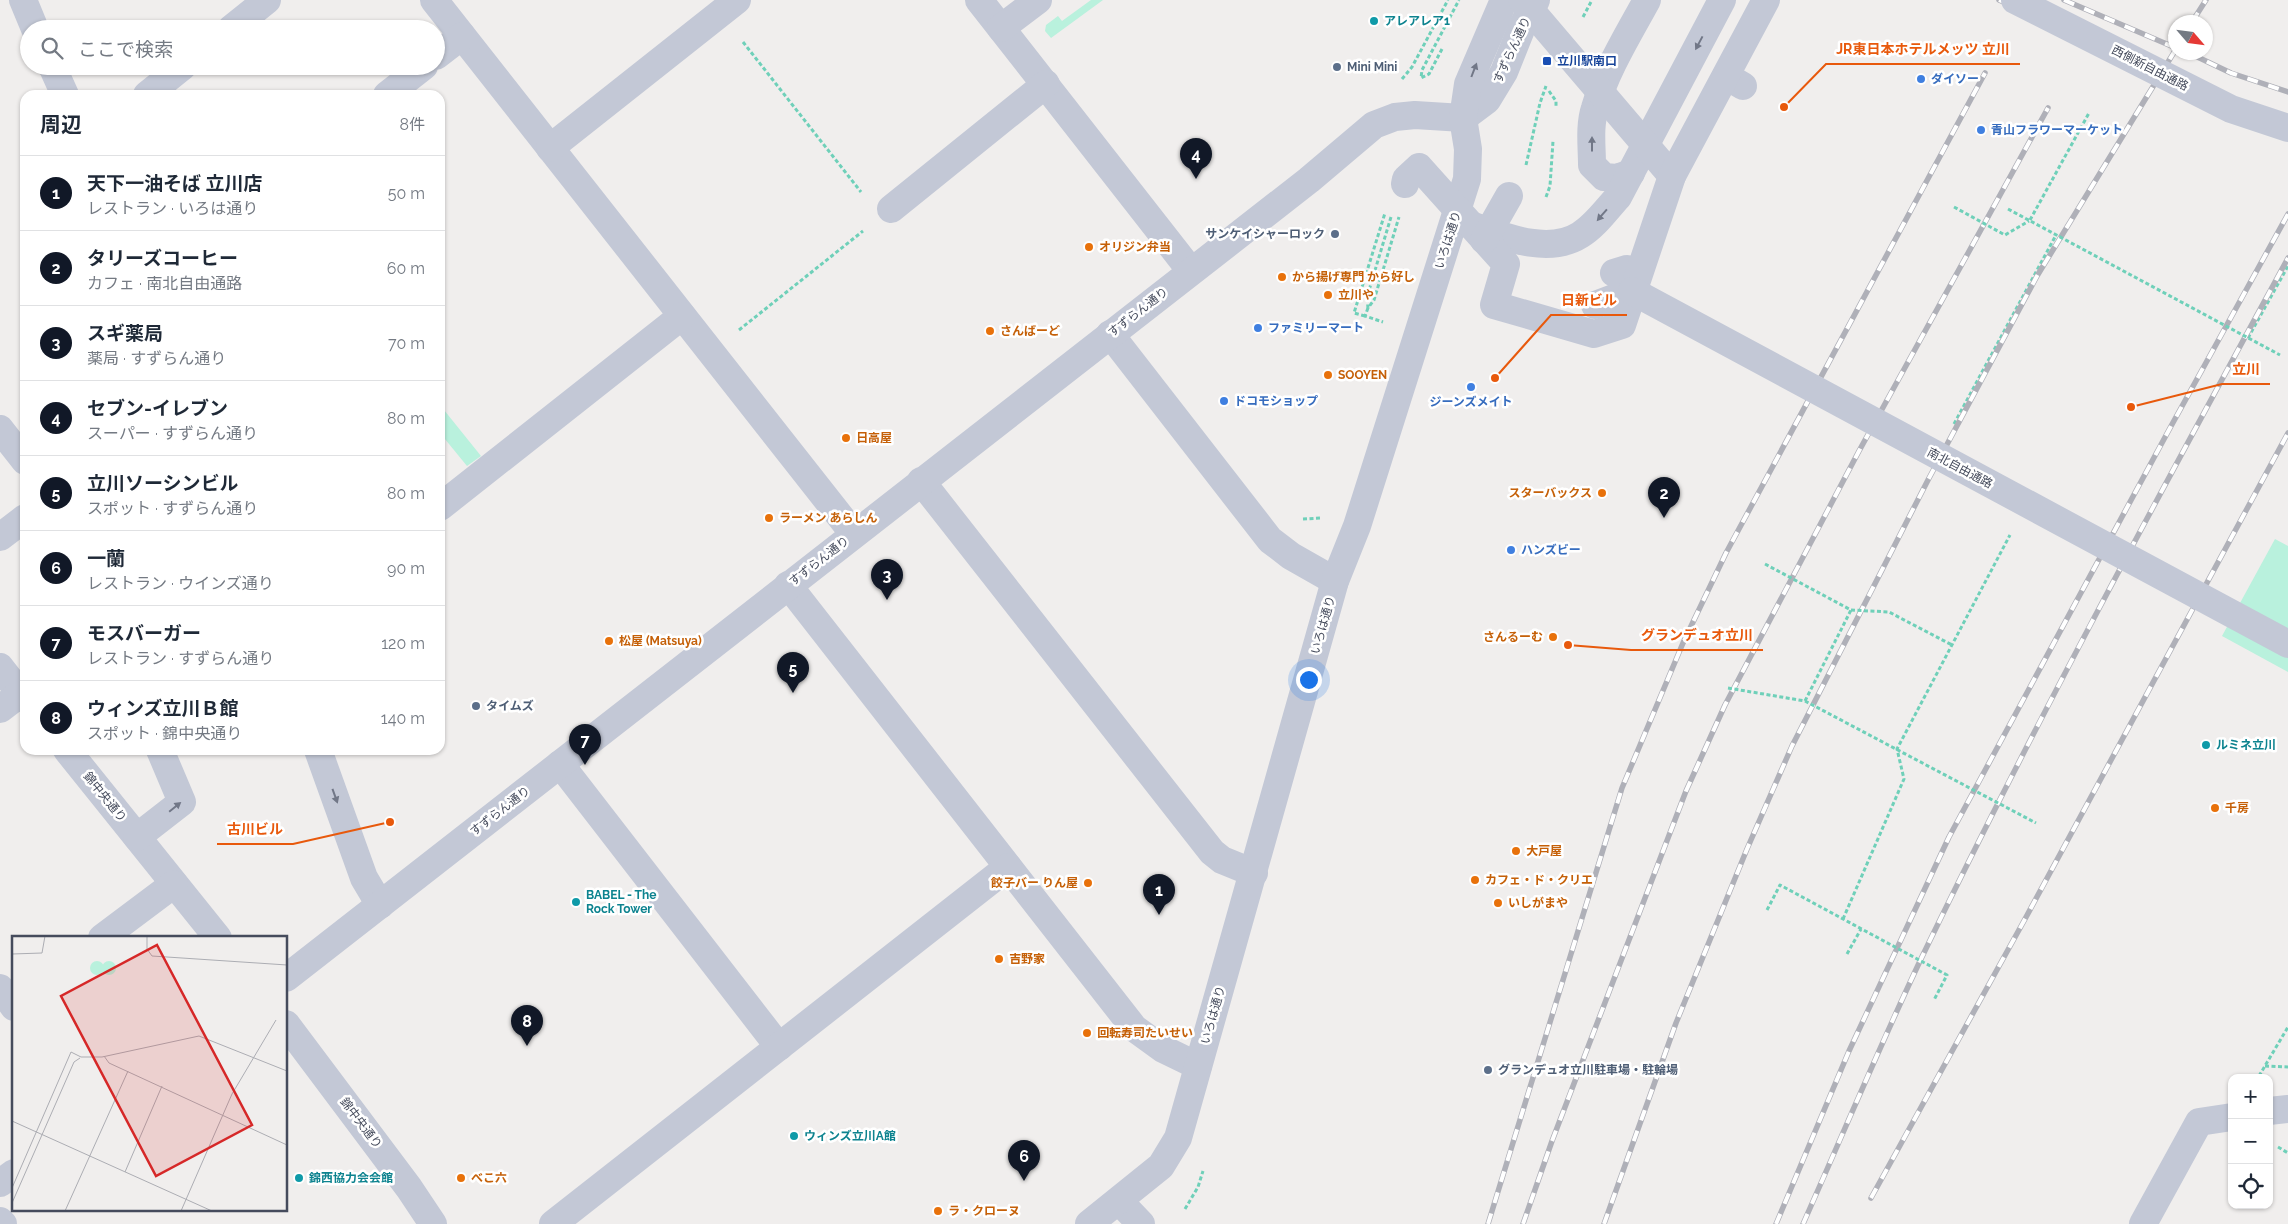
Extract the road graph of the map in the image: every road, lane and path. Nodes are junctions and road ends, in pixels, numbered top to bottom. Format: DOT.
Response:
graph roads {
  1 [pos="23,0"];
  2 [pos="268,0"];
  3 [pos="434,0"];
  4 [pos="979,0"];
  5 [pos="1038,0"];
  6 [pos="1448,0"];
  7 [pos="1459,0"];
  8 [pos="1504,0"];
  9 [pos="1522,0"];
  10 [pos="1536,0"];
  11 [pos="1647,0"];
  12 [pos="1722,0"];
  13 [pos="1766,0"];
  14 [pos="2015,0"];
  15 [pos="729,6"];
  16 [pos="31,20"];
  17 [pos="242,20"];
  18 [pos="1001,28"];
  19 [pos="462,36"];
  20 [pos="445,49"];
  21 [pos="1428,74"];
  22 [pos="56,75"];
  23 [pos="172,75"];
  24 [pos="413,75"];
  25 [pos="1399,83"];
  26 [pos="1046,84"];
  27 [pos="1546,86"];
  28 [pos="62,90"];
  29 [pos="153,90"];
  30 [pos="393,90"];
  31 [pos="2089,113"];
  32 [pos="1463,118"];
  33 [pos="2288,128"];
  34 [pos="550,148"];
  35 [pos="1631,172"];
  36 [pos="1672,176"];
  37 [pos="862,193"];
  38 [pos="1399,194"];
  39 [pos="1509,196"];
  40 [pos="1954,207"];
  41 [pos="2008,208"];
  42 [pos="891,209"];
  43 [pos="1454,220"];
  44 [pos="2030,220"];
  45 [pos="865,229"];
  46 [pos="2056,235"];
  47 [pos="1484,240"];
  48 [pos="2288,266"];
  49 [pos="1191,271"];
  50 [pos="1623,282"];
  51 [pos="1595,305"];
  52 [pos="1368,308"];
  53 [pos="1386,312"];
  54 [pos="682,316"];
  55 [pos="1365,316"];
  56 [pos="1383,322"];
  57 [pos="1384,331"];
  58 [pos="1110,334"];
  59 [pos="2248,338"];
  60 [pos="711,353"];
  61 [pos="2280,355"];
  62 [pos="0,429"];
  63 [pos="20,455"];
  64 [pos="1938,456"];
  65 [pos="921,481"];
  66 [pos="445,503"];
  67 [pos="2026,504"];
  68 [pos="1326,513"];
  69 [pos="1303,520"];
  70 [pos="20,522"];
  71 [pos="854,534"];
  72 [pos="0,537"];
  73 [pos="1765,564"];
  74 [pos="1336,581"];
  75 [pos="788,585"];
  76 [pos="1851,610"];
  77 [pos="2288,644"];
  78 [pos="1952,645"];
  79 [pos="0,667"];
  80 [pos="1728,688"];
  81 [pos="15,700"];
  82 [pos="1805,701"];
  83 [pos="1898,749"];
  84 [pos="70,755"];
  85 [pos="162,755"];
  86 [pos="320,755"];
  87 [pos="560,764"];
  88 [pos="2036,823"];
  89 [pos="137,837"];
  90 [pos="1008,867"];
  91 [pos="1254,873"];
  92 [pos="174,884"];
  93 [pos="380,905"];
  94 [pos="1767,910"];
  95 [pos="1843,919"];
  96 [pos="1861,929"];
  97 [pos="105,936"];
  98 [pos="216,936"];
  99 [pos="1847,954"];
  100 [pos="288,976"];
  101 [pos="1934,1000"];
  102 [pos="288,1027"];
  103 [pos="2288,1027"];
  104 [pos="779,1047"];
  105 [pos="1198,1066"];
  106 [pos="2265,1066"];
  107 [pos="2288,1067"];
  108 [pos="2260,1074"];
  109 [pos="2288,1109"];
  110 [pos="2273,1111"];
  111 [pos="2228,1117"];
  112 [pos="12,1174"];
  113 [pos="0,1183"];
  114 [pos="1119,1200"];
  115 [pos="0,1221"];
  116 [pos="3,1224"];
  117 [pos="433,1224"];
  118 [pos="553,1224"];
  119 [pos="1089,1224"];
  120 [pos="1141,1224"];
  121 [pos="2143,1224"];
  1 -- 16 [label="street"];
  2 -- 17 [label="street"];
  3 -- 19 [label="street"];
  4 -- 18 [label="street"];
  5 -- 18 [label="street"];
  6 -- 25 [label="path"];
  7 -- 21 [label="path"];
  32 -- 8 [label="street, one-way"];
  9 -- 36 [label="street, bridge"];
  10 -- 32 [label="street, すずらん通り"];
  35 -- 11 [label="street, one-way"];
  12 -- 35 [label="street, one-way"];
  13 -- 36 [label="street, bridge"];
  14 -- 33 [label="street, 西側新自由通路, bridge"];
  15 -- 34 [label="street"];
  15 -- 37 [label="path"];
  18 -- 26 [label="street"];
  19 -- 20 [label="street"];
  19 -- 34 [label="street"];
  22 -- 28 [label="street"];
  23 -- 29 [label="street"];
  24 -- 30 [label="street"];
  26 -- 42 [label="street"];
  26 -- 49 [label="street"];
  27 -- 39 [label="path"];
  31 -- 44 [label="path"];
  32 -- 43 [label="street, いろは通り"];
  32 -- 49 [label="street, すずらん通り"];
  34 -- 54 [label="street"];
  35 -- 43 [label="street, one-way"];
  36 -- 50 [label="street, bridge"];
  38 -- 47 [label="street, bridge"];
  38 -- 52 [label="path"];
  38 -- 52 [label="path"];
  38 -- 55 [label="path"];
  39 -- 47 [label="street, bridge"];
  40 -- 44 [label="path, bridge"];
  41 -- 44 [label="path, bridge"];
  43 -- 74 [label="street, いろは通り"];
  44 -- 46 [label="path, bridge"];
  45 -- 60 [label="path"];
  46 -- 59 [label="path, bridge"];
  46 -- 64 [label="path"];
  47 -- 50 [label="street, bridge"];
  48 -- 59 [label="path"];
  49 -- 58 [label="street, すずらん通り"];
  50 -- 51 [label="street"];
  50 -- 64 [label="street, 南北自由通路, bridge"];
  52 -- 55 [label="path"];
  53 -- 56 [label="path"];
  54 -- 60 [label="street"];
  54 -- 66 [label="street"];
  55 -- 56 [label="path"];
  56 -- 57 [label="path"];
  58 -- 65 [label="street, すずらん通り"];
  58 -- 74 [label="street"];
  59 -- 61 [label="path, bridge"];
  60 -- 71 [label="street"];
  62 -- 63 [label="street"];
  64 -- 67 [label="street, 南北自由通路, bridge"];
  65 -- 71 [label="street, すずらん通り"];
  65 -- 91 [label="street"];
  67 -- 77 [label="street, 南北自由通路, bridge"];
  67 -- 78 [label="path"];
  68 -- 69 [label="path"];
  70 -- 72 [label="street"];
  71 -- 75 [label="street, すずらん通り"];
  73 -- 76 [label="path, bridge"];
  74 -- 91 [label="street, いろは通り"];
  75 -- 87 [label="street, すずらん通り"];
  75 -- 90 [label="street"];
  76 -- 78 [label="path, bridge"];
  76 -- 82 [label="path"];
  78 -- 83 [label="path"];
  79 -- 81 [label="street"];
  80 -- 82 [label="path, bridge"];
  82 -- 83 [label="path, bridge"];
  83 -- 88 [label="path, bridge"];
  83 -- 95 [label="path"];
  84 -- 89 [label="street, 錦中央通り"];
  89 -- 85 [label="street, one-way"];
  86 -- 93 [label="street, one-way"];
  87 -- 93 [label="street, すずらん通り"];
  87 -- 104 [label="street"];
  89 -- 92 [label="street, 錦中央通り"];
  90 -- 104 [label="street"];
  90 -- 105 [label="street"];
  91 -- 105 [label="street, いろは通り"];
  92 -- 97 [label="street"];
  92 -- 98 [label="street, 錦中央通り"];
  93 -- 100 [label="street, すずらん通り"];
  94 -- 95 [label="path, bridge"];
  95 -- 96 [label="path, bridge"];
  96 -- 99 [label="path"];
  96 -- 101 [label="path, bridge"];
  102 -- 117 [label="street, 錦中央通り"];
  103 -- 106 [label="path"];
  104 -- 118 [label="street"];
  105 -- 114 [label="street, いろは通り"];
  106 -- 107 [label="path"];
  106 -- 108 [label="path"];
  109 -- 110 [label="street"];
  111 -- 121 [label="street"];
  112 -- 113 [label="street"];
  114 -- 119 [label="street, いろは通り"];
  114 -- 120 [label="street"];
  115 -- 116 [label="street"];
}
